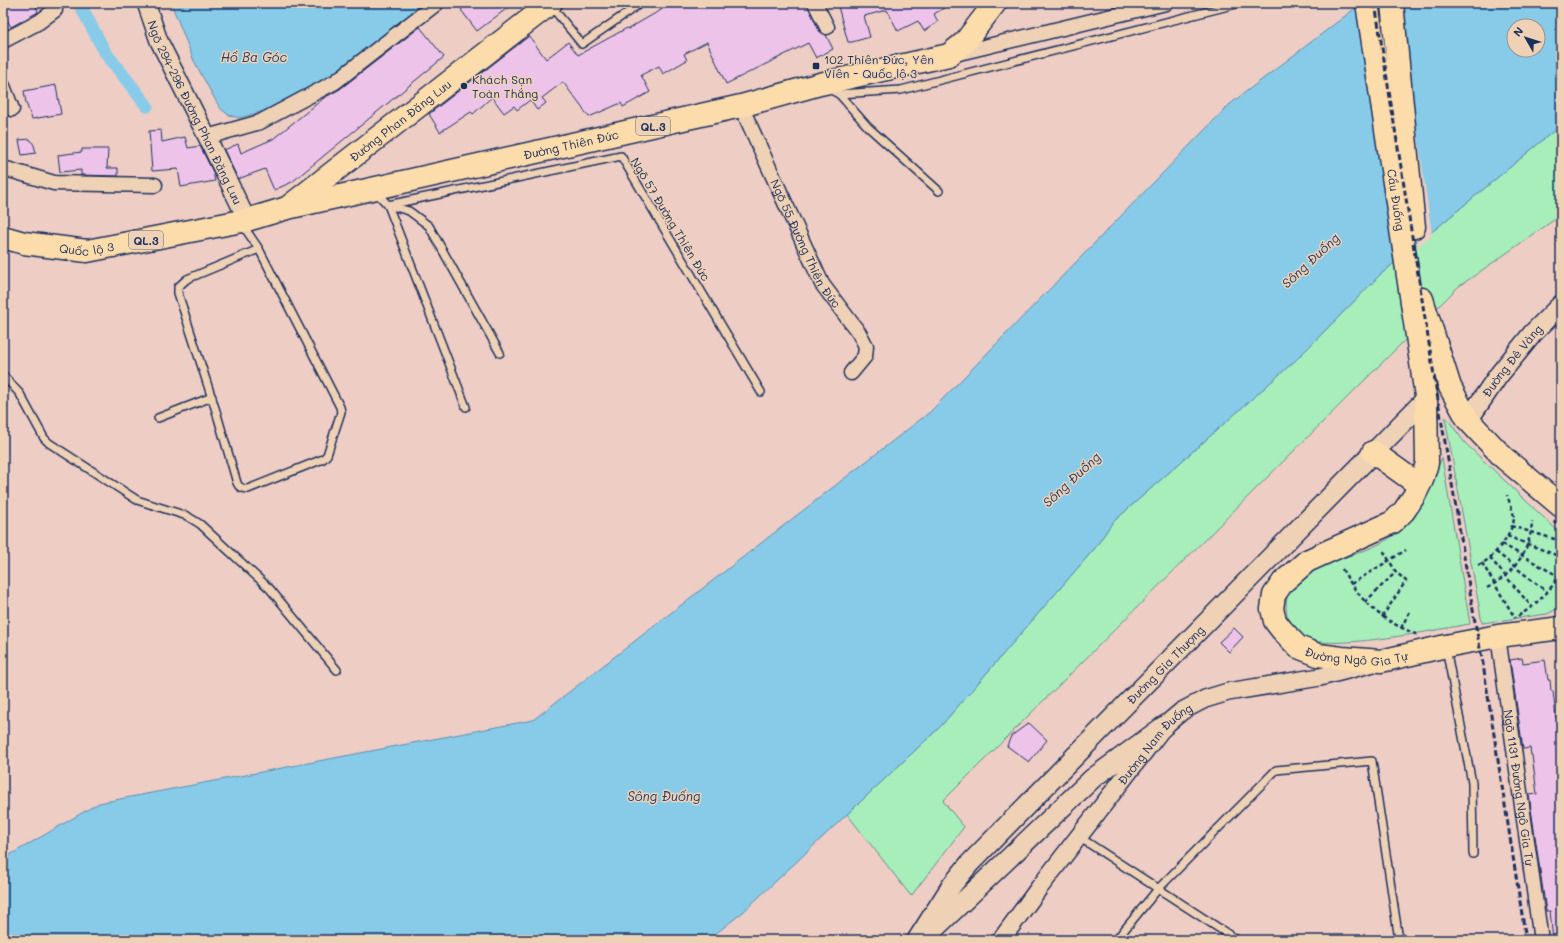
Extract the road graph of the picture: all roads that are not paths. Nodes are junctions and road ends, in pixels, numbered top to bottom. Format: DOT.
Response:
graph roads {
  1 [pos="55,3"];
  2 [pos="146,3"];
  3 [pos="436,3"];
  4 [pos="641,3"];
  5 [pos="815,3"];
  6 [pos="995,3"];
  7 [pos="1166,3"];
  8 [pos="1240,3"];
  9 [pos="1367,3"];
  10 [pos="1392,3"];
  11 [pos="550,4"];
  12 [pos="827,28"];
  13 [pos="3,41"];
  14 [pos="949,56"];
  15 [pos="3,86"];
  16 [pos="829,89"];
  17 [pos="741,106"];
  18 [pos="12,109"];
  19 [pos="207,137"];
  20 [pos="3,168"];
  21 [pos="155,185"];
  22 [pos="939,191"];
  23 [pos="381,197"];
  24 [pos="287,208"];
  25 [pos="243,221"];
  26 [pos="3,237"];
  27 [pos="259,249"];
  28 [pos="1561,305"];
  29 [pos="500,353"];
  30 [pos="851,373"];
  31 [pos="3,375"];
  32 [pos="761,392"];
  33 [pos="212,397"];
  34 [pos="1426,398"];
  35 [pos="466,407"];
  36 [pos="158,418"];
  37 [pos="1468,420"];
  38 [pos="1373,452"];
  39 [pos="1419,486"];
  40 [pos="1561,506"];
  41 [pos="1504,628"];
  42 [pos="1561,628"];
  43 [pos="1446,646"];
  44 [pos="1382,660"];
  45 [pos="337,670"];
  46 [pos="1164,726"];
  47 [pos="1079,837"];
  48 [pos="1473,854"];
  49 [pos="1158,889"];
  50 [pos="917,940"];
  51 [pos="923,940"];
  52 [pos="1001,940"];
  53 [pos="1116,940"];
  54 [pos="1237,940"];
  55 [pos="1399,940"];
  56 [pos="1541,940"];
  1 -- 13 [label="street"];
  2 -- 19 [label="street, Ngõ 294-296 Đường Phan Đăng Lưu"];
  3 -- 19 [label="street"];
  4 -- 11 [label="lane"];
  5 -- 12 [label="street"];
  6 -- 14 [label="main road, Đường Thiên Đức / QL.3"];
  7 -- 14 [label="street"];
  8 -- 16 [label="lane"];
  9 -- 34 [label="main road, Cầu Đuống"];
  10 -- 37 [label="main road, Cầu Đuống"];
  11 -- 24 [label="main road, Đường Phan Đăng Lưu"];
  14 -- 16 [label="main road, Đường Thiên Đức / QL.3"];
  15 -- 18 [label="street"];
  16 -- 17 [label="main road, Đường Thiên Đức / QL.3"];
  16 -- 22 [label="lane"];
  17 -- 23 [label="main road, Đường Thiên Đức / QL.3"];
  17 -- 30 [label="street, Ngõ 55 Đường Thiên Đức"];
  19 -- 25 [label="street, Ngõ 294-296 Đường Phan Đăng Lưu"];
  20 -- 21 [label="street"];
  23 -- 24 [label="main road, Đường Thiên Đức / QL.3"];
  23 -- 29 [label="lane"];
  23 -- 32 [label="lane, Ngõ 57 Đường Thiên Đức"];
  23 -- 35 [label="lane"];
  24 -- 25 [label="main road, Quốc lộ 3 / QL.3"];
  25 -- 26 [label="main road, Quốc lộ 3 / QL.3"];
  25 -- 27 [label="lane"];
  27 -- 33 [label="lane"];
  27 -- 33 [label="lane"];
  28 -- 37 [label="main road, Đường Đê Vàng"];
  31 -- 45 [label="lane"];
  33 -- 36 [label="lane"];
  34 -- 38 [label="main road, Đường Gia Thượng"];
  34 -- 39 [label="main road, Đường Ngô Gia Tự"];
  37 -- 40 [label="main road"];
  38 -- 39 [label="main road"];
  38 -- 50 [label="main road, Đường Gia Thượng"];
  39 -- 44 [label="main road, Đường Ngô Gia Tự"];
  41 -- 42 [label="main road, Đường Ngô Gia Tự"];
  41 -- 43 [label="main road, Đường Ngô Gia Tự"];
  41 -- 56 [label="street, Ngõ 1131 Đường Ngô Gia Tự"];
  43 -- 44 [label="main road, Đường Ngô Gia Tự"];
  43 -- 48 [label="lane"];
  44 -- 46 [label="street, Đường Nam Đuống"];
  46 -- 47 [label="street, Đường Nam Đuống"];
  46 -- 51 [label="main road"];
  47 -- 49 [label="lane"];
  47 -- 52 [label="street, Đường Nam Đuống"];
  49 -- 53 [label="lane"];
  49 -- 54 [label="lane"];
  49 -- 55 [label="lane"];
}
